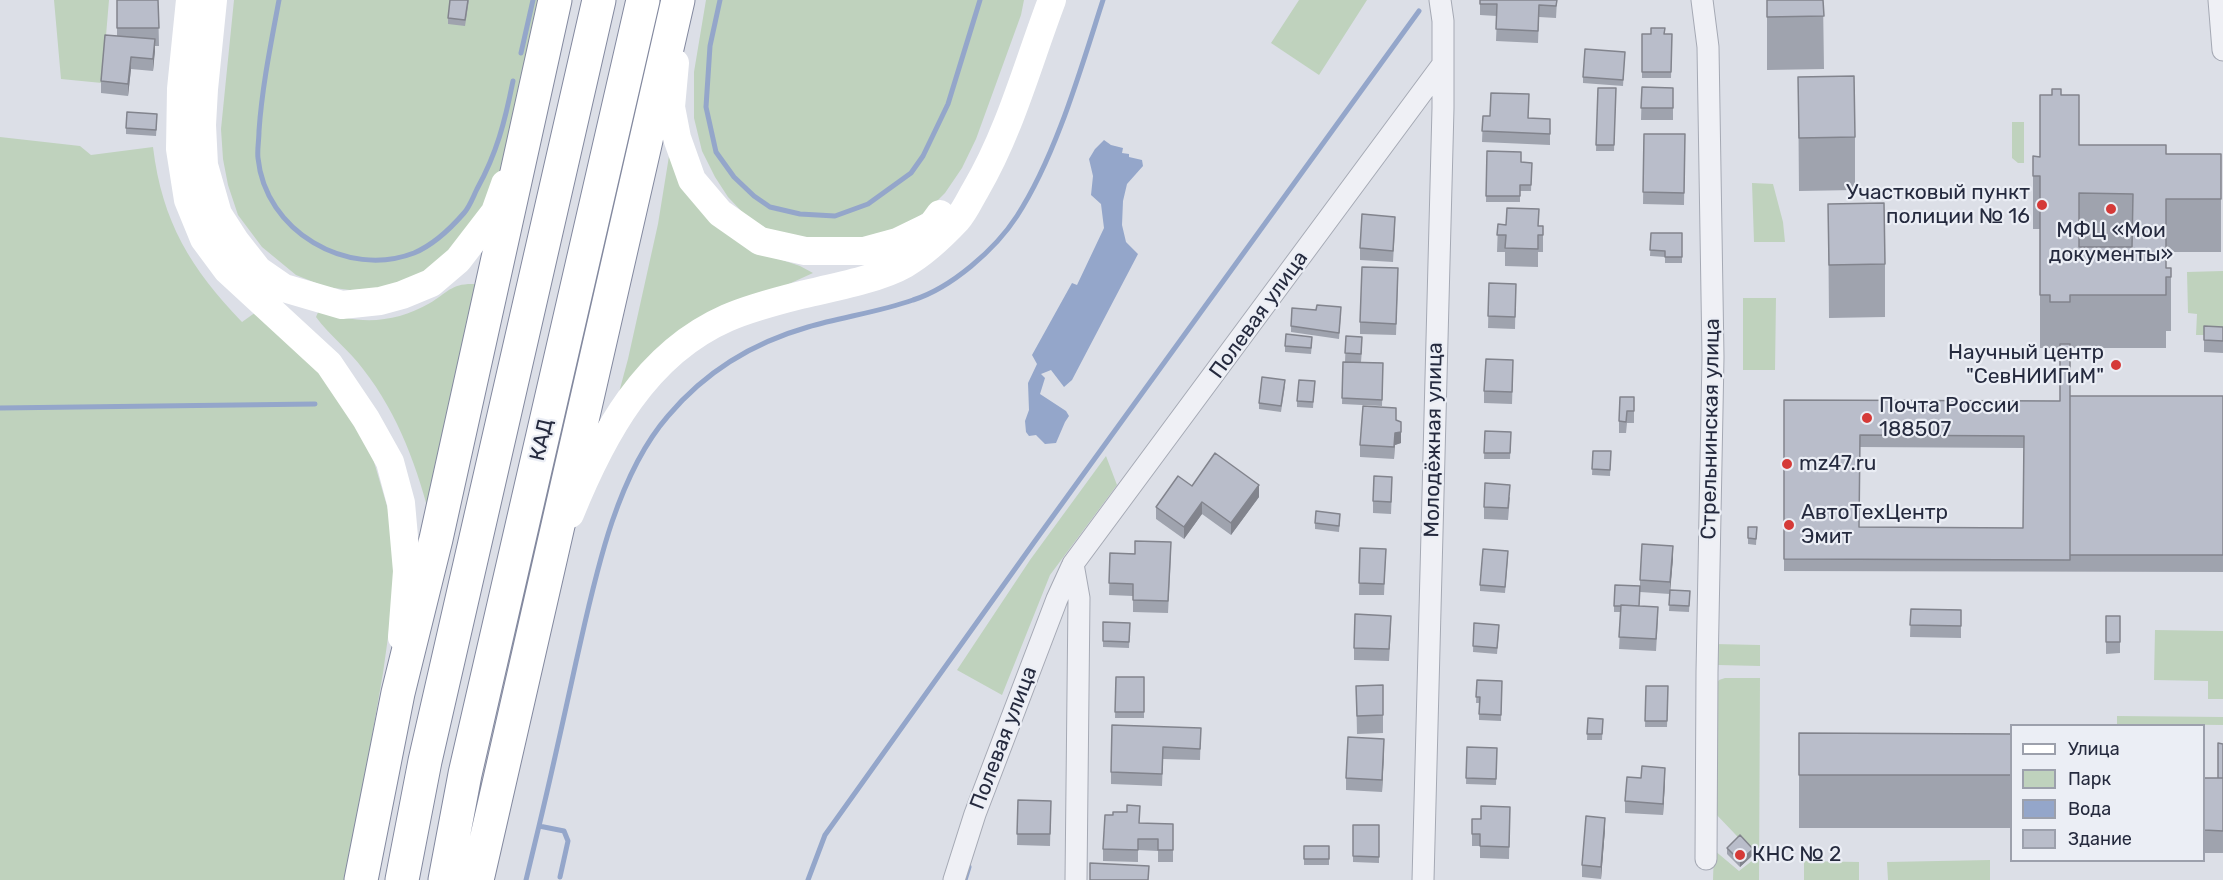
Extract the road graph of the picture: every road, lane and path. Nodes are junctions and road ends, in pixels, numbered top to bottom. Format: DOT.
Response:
graph roads {
  1 [pos="190,0"];
  2 [pos="213,0"];
  3 [pos="555,0"];
  4 [pos="599,0"];
  5 [pos="643,0"];
  6 [pos="680,0"];
  7 [pos="1033,0"];
  8 [pos="1052,0"];
  9 [pos="1440,0"];
  10 [pos="1702,0"];
  11 [pos="2219,0"];
  12 [pos="2223,50"];
  13 [pos="1443,64"];
  14 [pos="534,90"];
  15 [pos="1073,564"];
  16 [pos="548,569"];
  17 [pos="398,693"];
  18 [pos="1706,860"];
  19 [pos="361,880"];
  20 [pos="402,880"];
  21 [pos="445,880"];
  22 [pos="477,880"];
  23 [pos="954,880"];
  24 [pos="1076,880"];
  25 [pos="1423,880"];
  1 -- 17 [label="main road"];
  2 -- 14 [label="main road"];
  3 -- 14 [label="highway"];
  4 -- 20 [label="highway, КАД"];
  5 -- 21 [label="highway, КАД"];
  6 -- 7 [label="main road"];
  6 -- 16 [label="highway"];
  8 -- 16 [label="main road"];
  9 -- 13 [label="street, Молодёжная улица"];
  10 -- 18 [label="street, Стрельнинская улица"];
  11 -- 12 [label="street"];
  13 -- 15 [label="street, Полевая улица"];
  13 -- 25 [label="street, Молодёжная улица"];
  14 -- 17 [label="highway"];
  15 -- 23 [label="street, Полевая улица"];
  15 -- 24 [label="street"];
  16 -- 22 [label="highway"];
  17 -- 19 [label="highway"];
}
